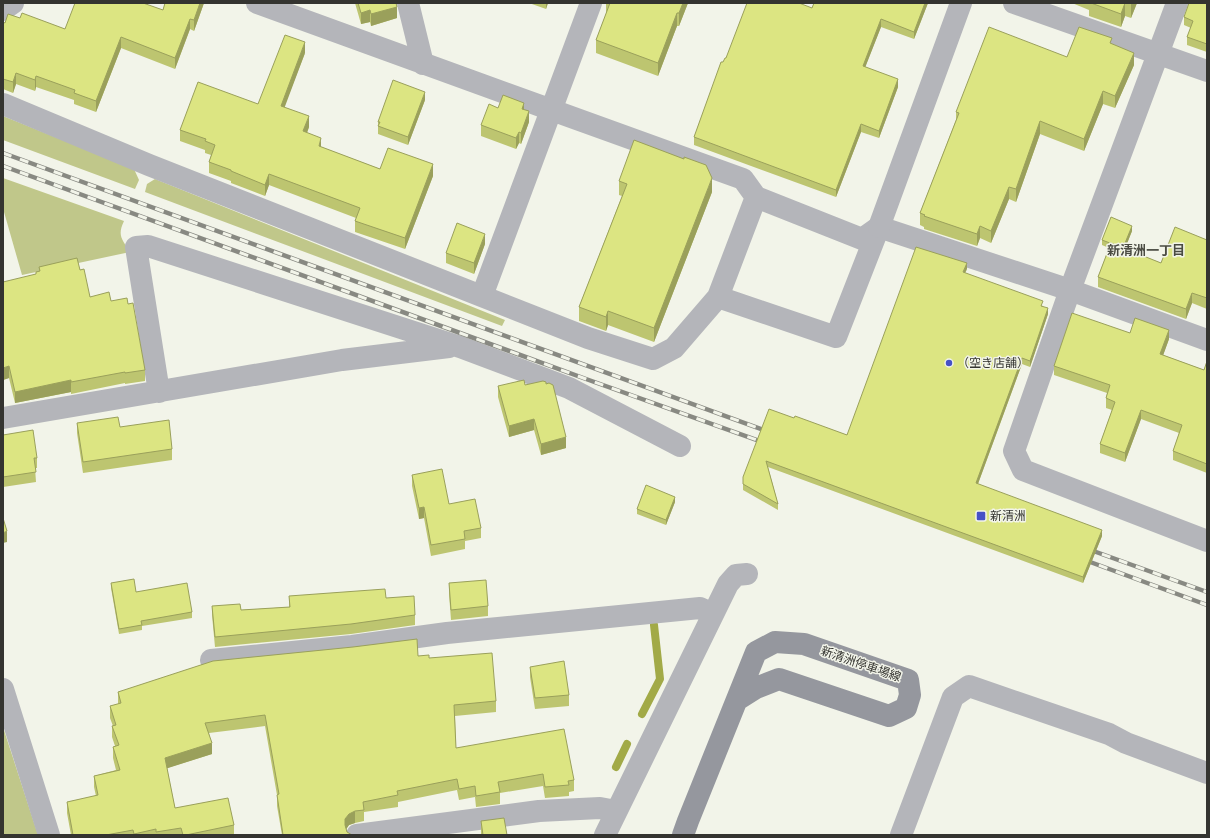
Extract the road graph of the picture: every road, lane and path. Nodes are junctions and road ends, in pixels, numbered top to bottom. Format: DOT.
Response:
graph roads {
  1 [pos="13,3"];
  2 [pos="257,3"];
  3 [pos="408,3"];
  4 [pos="591,3"];
  5 [pos="961,3"];
  6 [pos="1014,3"];
  7 [pos="1177,3"];
  8 [pos="3,10"];
  9 [pos="1159,54"];
  10 [pos="423,64"];
  11 [pos="1207,71"];
  12 [pos="3,104"];
  13 [pos="551,108"];
  14 [pos="756,197"];
  15 [pos="879,227"];
  16 [pos="1070,290"];
  17 [pos="482,296"];
  18 [pos="718,297"];
  19 [pos="1207,340"];
  20 [pos="456,346"];
  21 [pos="159,392"];
  22 [pos="3,418"];
  23 [pos="680,446"];
  24 [pos="1207,541"];
  25 [pos="747,574"];
  26 [pos="713,614"];
  27 [pos="211,660"];
  28 [pos="3,690"];
  29 [pos="737,700"];
  30 [pos="1207,773"];
  31 [pos="616,811"];
  32 [pos="49,835"];
  33 [pos="357,835"];
  34 [pos="605,835"];
  35 [pos="683,835"];
  36 [pos="901,835"];
  1 -- 8 [label="street"];
  2 -- 10 [label="street"];
  3 -- 10 [label="street"];
  4 -- 13 [label="street"];
  5 -- 15 [label="street"];
  6 -- 9 [label="street"];
  7 -- 9 [label="street"];
  9 -- 11 [label="street"];
  9 -- 16 [label="street"];
  10 -- 13 [label="street"];
  12 -- 17 [label="street"];
  13 -- 14 [label="street"];
  13 -- 17 [label="street"];
  14 -- 15 [label="street"];
  14 -- 18 [label="street"];
  15 -- 16 [label="street"];
  15 -- 18 [label="street"];
  16 -- 19 [label="street"];
  16 -- 24 [label="street"];
  17 -- 18 [label="street"];
  20 -- 21 [label="street"];
  20 -- 21 [label="street"];
  20 -- 23 [label="street"];
  21 -- 22 [label="street"];
  25 -- 26 [label="street"];
  26 -- 27 [label="street"];
  26 -- 31 [label="street"];
  28 -- 32 [label="street"];
  29 -- 29 [label="main road, 新清洲停車場線"];
  29 -- 35 [label="main road, 新清洲停車場線"];
  30 -- 36 [label="street"];
  31 -- 33 [label="street"];
  31 -- 34 [label="street"];
}
